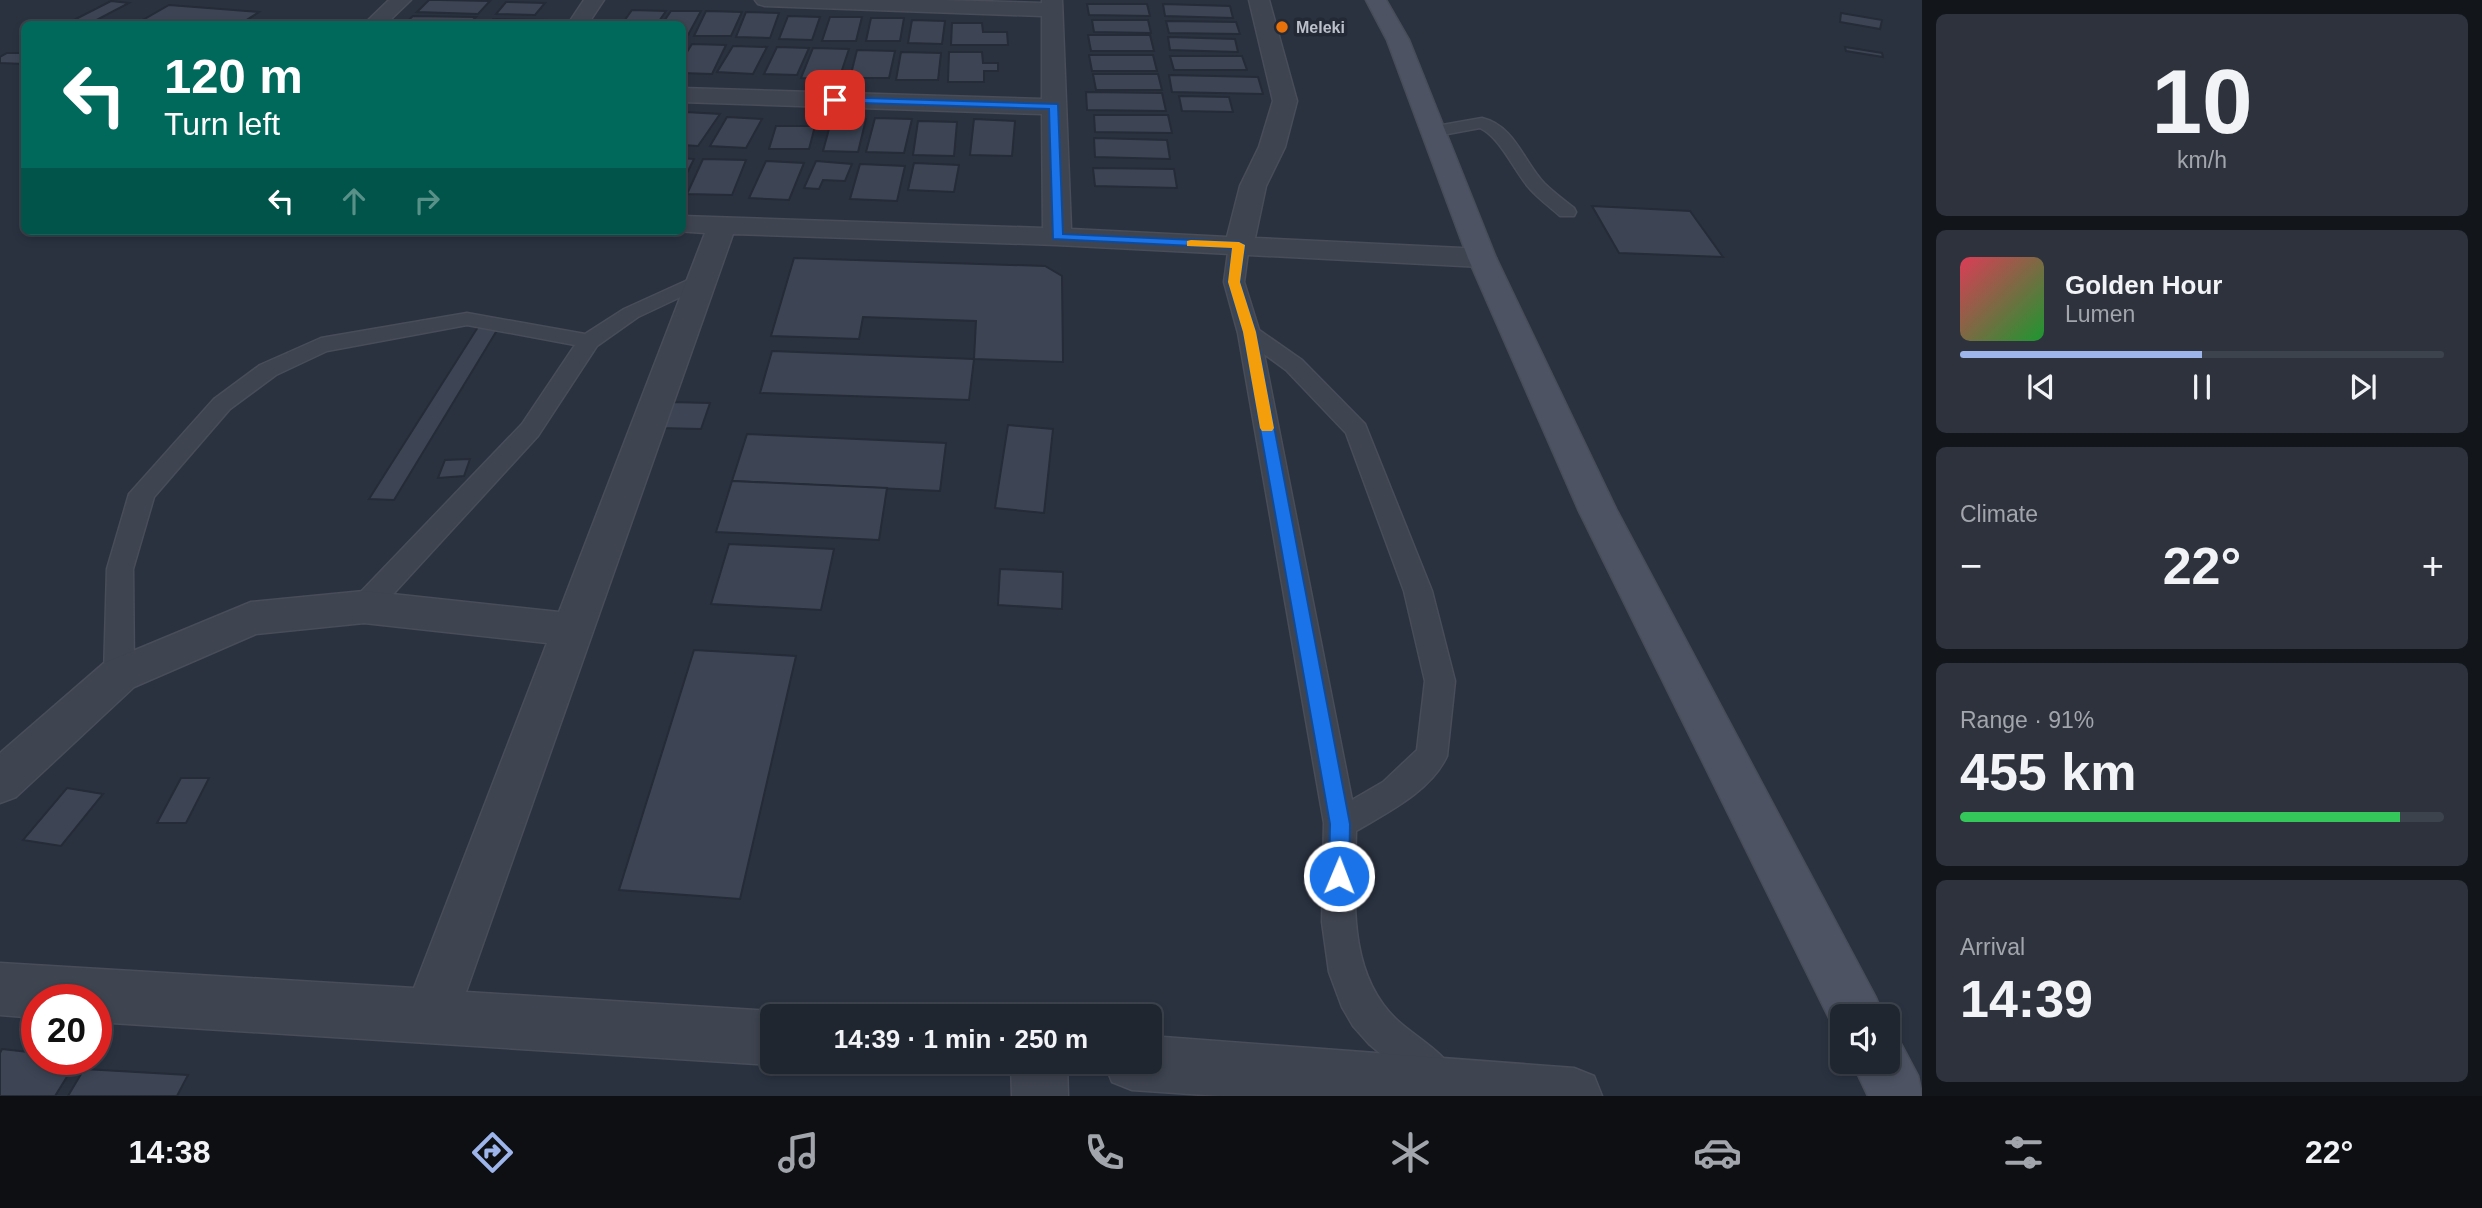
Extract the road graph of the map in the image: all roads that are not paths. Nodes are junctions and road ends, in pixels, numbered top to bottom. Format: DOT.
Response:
graph roads {
  1 [pos="401,0"];
  2 [pos="594,0"];
  3 [pos="765,0"];
  4 [pos="1259,0"];
  5 [pos="1376,0"];
  6 [pos="1051,5"];
  7 [pos="377,21"];
  8 [pos="580,21"];
  9 [pos="686,94"];
  10 [pos="1054,107"];
  11 [pos="1432,132"];
  12 [pos="1567,212"];
  13 [pos="702,225"];
  14 [pos="1057,237"];
  15 [pos="1239,245"];
  16 [pos="1482,258"];
  17 [pos="701,280"];
  18 [pos="1249,332"];
  19 [pos="589,341"];
  20 [pos="364,607"];
  21 [pos="573,630"];
  22 [pos="119,675"];
  23 [pos="0,782"];
  24 [pos="1340,824"];
  25 [pos="0,989"];
  26 [pos="1850,1004"];
  27 [pos="430,1016"];
  28 [pos="760,1037"];
  29 [pos="1162,1066"];
  30 [pos="1039,1074"];
  31 [pos="1886,1074"];
  32 [pos="1337,1086"];
  33 [pos="1451,1088"];
  34 [pos="1040,1096"];
  35 [pos="1574,1096"];
  36 [pos="1898,1096"];
  1 -- 7 [label="street"];
  2 -- 8 [label="street"];
  3 -- 6 [label="street"];
  4 -- 15 [label="street"];
  5 -- 11 [label="street"];
  6 -- 10 [label="street"];
  9 -- 10 [label="street"];
  10 -- 14 [label="street"];
  11 -- 12 [label="lane"];
  11 -- 16 [label="street"];
  13 -- 14 [label="street"];
  13 -- 17 [label="street"];
  14 -- 15 [label="street"];
  15 -- 16 [label="street"];
  15 -- 18 [label="lane"];
  16 -- 26 [label="street"];
  17 -- 19 [label="lane"];
  17 -- 21 [label="street"];
  18 -- 24 [label="lane"];
  18 -- 24 [label="lane"];
  19 -- 20 [label="lane"];
  19 -- 22 [label="lane"];
  20 -- 21 [label="street"];
  20 -- 22 [label="street"];
  21 -- 27 [label="street"];
  22 -- 23 [label="street"];
  24 -- 33 [label="lane"];
  25 -- 27 [label="street"];
  27 -- 28 [label="street"];
  29 -- 32 [label="street"];
  30 -- 34 [label="street"];
  31 -- 36 [label="street"];
  32 -- 33 [label="street"];
  33 -- 35 [label="street"];
}
